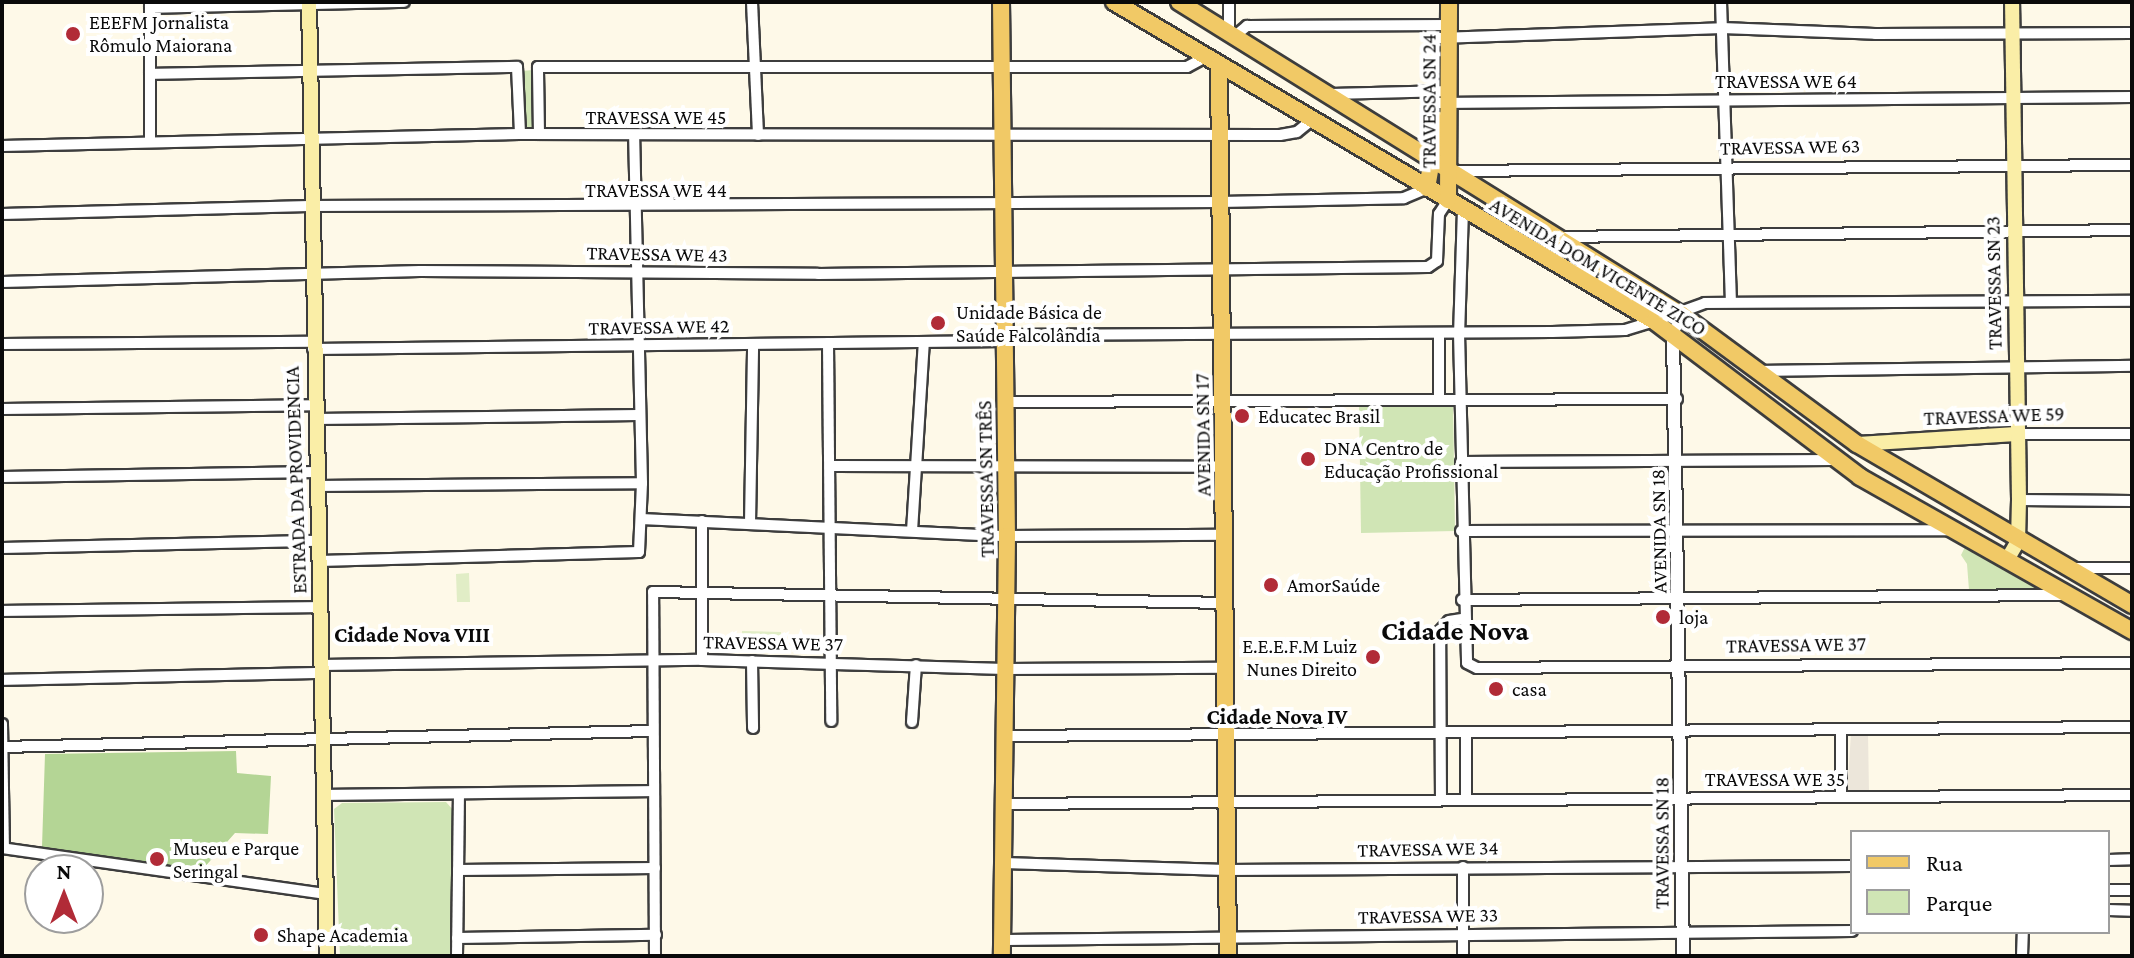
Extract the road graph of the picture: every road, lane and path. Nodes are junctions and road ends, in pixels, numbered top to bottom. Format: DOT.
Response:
graph roads {
  1 [pos="404,2"];
  2 [pos="752,2"];
  3 [pos="1001,2"];
  4 [pos="1114,2"];
  5 [pos="1179,2"];
  6 [pos="1229,2"];
  7 [pos="1439,2"];
  8 [pos="1449,2"];
  9 [pos="1721,2"];
  10 [pos="2012,2"];
  11 [pos="309,3"];
  12 [pos="150,5"];
  13 [pos="1722,28"];
  14 [pos="1444,31"];
  15 [pos="2013,33"];
  16 [pos="2132,33"];
  17 [pos="1232,34"];
  18 [pos="1213,61"];
  19 [pos="1002,66"];
  20 [pos="753,68"];
  21 [pos="309,72"];
  22 [pos="150,74"];
  23 [pos="1331,94"];
  24 [pos="1444,97"];
  25 [pos="2132,97"];
  26 [pos="1724,98"];
  27 [pos="2011,99"];
  28 [pos="1312,120"];
  29 [pos="1003,133"];
  30 [pos="1393,133"];
  31 [pos="520,134"];
  32 [pos="539,134"];
  33 [pos="1220,134"];
  34 [pos="634,135"];
  35 [pos="758,135"];
  36 [pos="309,137"];
  37 [pos="150,141"];
  38 [pos="2,146"];
  39 [pos="1373,157"];
  40 [pos="2132,165"];
  41 [pos="1726,166"];
  42 [pos="2013,166"];
  43 [pos="1442,167"];
  44 [pos="1427,188"];
  45 [pos="1448,200"];
  46 [pos="1220,202"];
  47 [pos="1002,204"];
  48 [pos="309,206"];
  49 [pos="635,208"];
  50 [pos="1463,209"];
  51 [pos="2,214"];
  52 [pos="2132,230"];
  53 [pos="2012,231"];
  54 [pos="1728,235"];
  55 [pos="1556,237"];
  56 [pos="1221,268"];
  57 [pos="1003,269"];
  58 [pos="638,271"];
  59 [pos="311,273"];
  60 [pos="2,282"];
  61 [pos="2014,301"];
  62 [pos="2132,301"];
  63 [pos="1731,302"];
  64 [pos="1682,315"];
  65 [pos="1654,321"];
  66 [pos="1439,333"];
  67 [pos="1459,333"];
  68 [pos="1673,333"];
  69 [pos="1222,334"];
  70 [pos="1005,338"];
  71 [pos="924,342"];
  72 [pos="828,343"];
  73 [pos="2,344"];
  74 [pos="753,344"];
  75 [pos="313,345"];
  76 [pos="640,345"];
  77 [pos="2016,365"];
  78 [pos="2132,366"];
  79 [pos="1761,371"];
  80 [pos="1439,398"];
  81 [pos="1461,399"];
  82 [pos="1677,399"];
  83 [pos="1223,401"];
  84 [pos="1005,402"];
  85 [pos="2,409"];
  86 [pos="315,412"];
  87 [pos="638,415"];
  88 [pos="2017,434"];
  89 [pos="2132,434"];
  90 [pos="1857,444"];
  91 [pos="1836,460"];
  92 [pos="1461,462"];
  93 [pos="1678,464"];
  94 [pos="831,466"];
  95 [pos="913,466"];
  96 [pos="1223,467"];
  97 [pos="1004,469"];
  98 [pos="2,477"];
  99 [pos="316,479"];
  100 [pos="642,483"];
  101 [pos="2019,500"];
  102 [pos="2132,501"];
  103 [pos="641,519"];
  104 [pos="702,521"];
  105 [pos="750,523"];
  106 [pos="831,527"];
  107 [pos="1954,530"];
  108 [pos="912,531"];
  109 [pos="1461,531"];
  110 [pos="1678,532"];
  111 [pos="1224,535"];
  112 [pos="1007,536"];
  113 [pos="318,541"];
  114 [pos="2018,541"];
  115 [pos="2,548"];
  116 [pos="2007,560"];
  117 [pos="319,561"];
  118 [pos="2063,568"];
  119 [pos="2132,568"];
  120 [pos="703,593"];
  121 [pos="2069,595"];
  122 [pos="832,597"];
  123 [pos="1680,597"];
  124 [pos="1462,600"];
  125 [pos="1007,602"];
  126 [pos="1224,603"];
  127 [pos="2132,605"];
  128 [pos="320,607"];
  129 [pos="2,611"];
  130 [pos="1462,619"];
  131 [pos="2132,631"];
  132 [pos="654,660"];
  133 [pos="702,660"];
  134 [pos="752,661"];
  135 [pos="831,662"];
  136 [pos="2132,663"];
  137 [pos="916,665"];
  138 [pos="1680,665"];
  139 [pos="1224,668"];
  140 [pos="321,669"];
  141 [pos="1005,669"];
  142 [pos="2,680"];
  143 [pos="831,721"];
  144 [pos="912,722"];
  145 [pos="2,724"];
  146 [pos="2132,727"];
  147 [pos="753,728"];
  148 [pos="1681,729"];
  149 [pos="1841,730"];
  150 [pos="653,731"];
  151 [pos="1466,734"];
  152 [pos="1441,735"];
  153 [pos="1006,736"];
  154 [pos="1226,736"];
  155 [pos="323,737"];
  156 [pos="2,747"];
  157 [pos="654,791"];
  158 [pos="459,794"];
  159 [pos="325,795"];
  160 [pos="2132,795"];
  161 [pos="1682,796"];
  162 [pos="1841,797"];
  163 [pos="1441,800"];
  164 [pos="1466,800"];
  165 [pos="1226,801"];
  166 [pos="1007,804"];
  167 [pos="3,848"];
  168 [pos="2132,859"];
  169 [pos="2110,860"];
  170 [pos="1004,863"];
  171 [pos="1681,865"];
  172 [pos="1850,866"];
  173 [pos="1463,867"];
  174 [pos="655,868"];
  175 [pos="458,870"];
  176 [pos="1226,870"];
  177 [pos="2110,890"];
  178 [pos="2132,890"];
  179 [pos="327,894"];
  180 [pos="2110,910"];
  181 [pos="2132,911"];
  182 [pos="1683,931"];
  183 [pos="1850,931"];
  184 [pos="1463,934"];
  185 [pos="2023,934"];
  186 [pos="656,935"];
  187 [pos="1228,937"];
  188 [pos="457,938"];
  189 [pos="1004,948"];
  190 [pos="327,956"];
  191 [pos="457,956"];
  192 [pos="655,956"];
  193 [pos="1228,956"];
  194 [pos="1463,956"];
  195 [pos="1683,956"];
  196 [pos="2022,956"];
  1 -- 11 [label="street"];
  2 -- 20 [label="street"];
  3 -- 19 [label="main road, TRAVESSA SN TRÊS"];
  4 -- 18 [label="main road, AVENIDA DOM VICENTE ZICO"];
  5 -- 17 [label="main road, AVENIDA DOM VICENTE ZICO"];
  6 -- 17 [label="street"];
  7 -- 14 [label="main road, TRAVESSA SN 24"];
  8 -- 14 [label="main road, TRAVESSA SN 24"];
  9 -- 13 [label="street"];
  10 -- 15 [label="main road, TRAVESSA SN 23"];
  11 -- 12 [label="street"];
  11 -- 21 [label="main road, ESTRADA DA PROVIDENCIA"];
  12 -- 22 [label="street"];
  13 -- 14 [label="street"];
  13 -- 15 [label="street"];
  13 -- 26 [label="street"];
  14 -- 17 [label="street"];
  14 -- 24 [label="main road, TRAVESSA SN 24"];
  15 -- 16 [label="street"];
  15 -- 27 [label="main road, TRAVESSA SN 23"];
  17 -- 23 [label="main road, AVENIDA DOM VICENTE ZICO"];
  18 -- 19 [label="street"];
  18 -- 28 [label="main road, AVENIDA DOM VICENTE ZICO"];
  18 -- 33 [label="main road, AVENIDA SN 17"];
  19 -- 20 [label="street"];
  19 -- 29 [label="main road, TRAVESSA SN TRÊS"];
  20 -- 32 [label="street"];
  20 -- 35 [label="street"];
  21 -- 22 [label="street"];
  21 -- 31 [label="street"];
  21 -- 36 [label="main road, ESTRADA DA PROVIDENCIA"];
  22 -- 37 [label="street"];
  23 -- 24 [label="street, TRAVESSA WE 64"];
  23 -- 30 [label="main road, AVENIDA DOM VICENTE ZICO"];
  24 -- 26 [label="street, TRAVESSA WE 64"];
  24 -- 43 [label="main road, TRAVESSA SN 24"];
  25 -- 27 [label="street, TRAVESSA WE 64"];
  26 -- 27 [label="street, TRAVESSA WE 64"];
  26 -- 41 [label="street"];
  27 -- 42 [label="main road, TRAVESSA SN 23"];
  28 -- 33 [label="street"];
  28 -- 39 [label="main road, AVENIDA DOM VICENTE ZICO"];
  29 -- 33 [label="street"];
  29 -- 35 [label="street, TRAVESSA WE 45"];
  29 -- 47 [label="main road, TRAVESSA SN TRÊS"];
  30 -- 39 [label="main road"];
  30 -- 43 [label="main road, AVENIDA DOM VICENTE ZICO"];
  31 -- 32 [label="street, TRAVESSA WE 45"];
  31 -- 36 [label="street, TRAVESSA WE 45"];
  32 -- 34 [label="street, TRAVESSA WE 45"];
  33 -- 46 [label="main road, AVENIDA SN 17"];
  34 -- 35 [label="street, TRAVESSA WE 45"];
  34 -- 49 [label="street"];
  36 -- 37 [label="street, TRAVESSA WE 45"];
  36 -- 48 [label="main road, ESTRADA DA PROVIDENCIA"];
  37 -- 38 [label="street, TRAVESSA WE 45"];
  39 -- 44 [label="main road, AVENIDA DOM VICENTE ZICO"];
  40 -- 42 [label="street, TRAVESSA WE 63"];
  41 -- 42 [label="street, TRAVESSA WE 63"];
  41 -- 43 [label="street, TRAVESSA WE 63"];
  41 -- 54 [label="street"];
  42 -- 53 [label="main road, TRAVESSA SN 23"];
  43 -- 44 [label="main road, TRAVESSA SN 24"];
  43 -- 45 [label="main road, TRAVESSA SN 24"];
  43 -- 55 [label="main road, AVENIDA DOM VICENTE ZICO"];
  44 -- 45 [label="main road, AVENIDA DOM VICENTE ZICO"];
  44 -- 46 [label="street"];
  45 -- 50 [label="main road, AVENIDA DOM VICENTE ZICO"];
  45 -- 56 [label="street"];
  46 -- 47 [label="street"];
  46 -- 56 [label="main road, AVENIDA SN 17"];
  47 -- 49 [label="street, TRAVESSA WE 44"];
  47 -- 57 [label="main road, TRAVESSA SN TRÊS"];
  48 -- 49 [label="street, TRAVESSA WE 44"];
  48 -- 51 [label="street, TRAVESSA WE 44"];
  48 -- 59 [label="main road, ESTRADA DA PROVIDENCIA"];
  49 -- 58 [label="street"];
  50 -- 65 [label="main road, AVENIDA DOM VICENTE ZICO"];
  50 -- 67 [label="street"];
  52 -- 53 [label="street"];
  53 -- 54 [label="street"];
  53 -- 61 [label="main road, TRAVESSA SN 23"];
  54 -- 55 [label="street"];
  54 -- 63 [label="street"];
  55 -- 64 [label="main road, AVENIDA DOM VICENTE ZICO"];
  56 -- 57 [label="street"];
  56 -- 69 [label="main road, AVENIDA SN 17"];
  57 -- 58 [label="street, TRAVESSA WE 43"];
  57 -- 70 [label="main road, TRAVESSA SN TRÊS"];
  58 -- 59 [label="street, TRAVESSA WE 43"];
  58 -- 76 [label="street"];
  59 -- 60 [label="street, TRAVESSA WE 43"];
  59 -- 75 [label="main road, ESTRADA DA PROVIDENCIA"];
  61 -- 62 [label="street"];
  61 -- 63 [label="street"];
  61 -- 77 [label="main road, TRAVESSA SN 23"];
  63 -- 64 [label="street"];
  64 -- 68 [label="street"];
  64 -- 79 [label="main road, AVENIDA DOM VICENTE ZICO"];
  65 -- 67 [label="street"];
  65 -- 68 [label="main road, AVENIDA DOM VICENTE ZICO"];
  66 -- 67 [label="street"];
  66 -- 69 [label="street"];
  66 -- 80 [label="street"];
  67 -- 81 [label="street"];
  68 -- 82 [label="street, AVENIDA SN 18"];
  68 -- 91 [label="main road, AVENIDA DOM VICENTE ZICO"];
  69 -- 70 [label="street"];
  69 -- 83 [label="main road, AVENIDA SN 17"];
  70 -- 71 [label="street, TRAVESSA WE 42"];
  70 -- 84 [label="main road, TRAVESSA SN TRÊS"];
  71 -- 72 [label="street, TRAVESSA WE 42"];
  71 -- 95 [label="street"];
  72 -- 74 [label="street, TRAVESSA WE 42"];
  72 -- 94 [label="street"];
  73 -- 75 [label="street, TRAVESSA WE 42"];
  74 -- 76 [label="street, TRAVESSA WE 42"];
  74 -- 105 [label="street"];
  75 -- 76 [label="street, TRAVESSA WE 42"];
  75 -- 86 [label="main road, ESTRADA DA PROVIDENCIA"];
  76 -- 87 [label="street"];
  77 -- 78 [label="street"];
  77 -- 79 [label="street"];
  77 -- 88 [label="main road, TRAVESSA SN 23"];
  79 -- 90 [label="main road, AVENIDA DOM VICENTE ZICO"];
  80 -- 81 [label="street"];
  80 -- 83 [label="street"];
  81 -- 82 [label="street"];
  81 -- 92 [label="street"];
  82 -- 93 [label="street, AVENIDA SN 18"];
  83 -- 84 [label="street"];
  83 -- 96 [label="main road, AVENIDA SN 17"];
  84 -- 97 [label="main road, TRAVESSA SN TRÊS"];
  85 -- 86 [label="street"];
  86 -- 87 [label="street"];
  86 -- 99 [label="main road, ESTRADA DA PROVIDENCIA"];
  87 -- 100 [label="street"];
  88 -- 89 [label="street, TRAVESSA WE 59"];
  88 -- 90 [label="main road, TRAVESSA WE 59"];
  88 -- 101 [label="main road, TRAVESSA SN 23"];
  90 -- 114 [label="main road, AVENIDA DOM VICENTE ZICO"];
  91 -- 93 [label="street"];
  91 -- 107 [label="main road, AVENIDA DOM VICENTE ZICO"];
  92 -- 93 [label="street"];
  92 -- 109 [label="street"];
  93 -- 110 [label="street, AVENIDA SN 18"];
  94 -- 95 [label="street"];
  94 -- 106 [label="street"];
  95 -- 97 [label="street"];
  95 -- 108 [label="street"];
  96 -- 97 [label="street"];
  96 -- 111 [label="main road, AVENIDA SN 17"];
  97 -- 112 [label="main road, TRAVESSA SN TRÊS"];
  98 -- 99 [label="street"];
  99 -- 100 [label="street"];
  99 -- 113 [label="main road, ESTRADA DA PROVIDENCIA"];
  100 -- 103 [label="street"];
  101 -- 102 [label="street"];
  101 -- 114 [label="main road, TRAVESSA SN 23"];
  103 -- 104 [label="street"];
  103 -- 117 [label="street"];
  104 -- 105 [label="street"];
  104 -- 120 [label="street"];
  105 -- 106 [label="street"];
  106 -- 108 [label="street"];
  106 -- 122 [label="street"];
  107 -- 110 [label="street"];
  107 -- 116 [label="main road, AVENIDA DOM VICENTE ZICO"];
  108 -- 112 [label="street"];
  109 -- 110 [label="street"];
  109 -- 124 [label="street"];
  110 -- 123 [label="street, AVENIDA SN 18"];
  111 -- 112 [label="street"];
  111 -- 126 [label="main road, AVENIDA SN 17"];
  112 -- 125 [label="main road, TRAVESSA SN TRÊS"];
  113 -- 115 [label="street"];
  113 -- 117 [label="main road, ESTRADA DA PROVIDENCIA"];
  114 -- 116 [label="main road, TRAVESSA SN 23"];
  114 -- 118 [label="main road, AVENIDA DOM VICENTE ZICO"];
  116 -- 121 [label="main road, AVENIDA DOM VICENTE ZICO"];
  117 -- 128 [label="main road, ESTRADA DA PROVIDENCIA"];
  118 -- 119 [label="street"];
  118 -- 127 [label="main road, AVENIDA DOM VICENTE ZICO"];
  120 -- 122 [label="street"];
  120 -- 132 [label="street"];
  120 -- 133 [label="street"];
  121 -- 123 [label="street"];
  121 -- 131 [label="main road, AVENIDA DOM VICENTE ZICO"];
  122 -- 125 [label="street"];
  122 -- 135 [label="street"];
  123 -- 124 [label="street"];
  123 -- 138 [label="street, AVENIDA SN 18"];
  124 -- 130 [label="street"];
  125 -- 126 [label="street"];
  125 -- 141 [label="main road, TRAVESSA SN TRÊS"];
  126 -- 139 [label="main road, AVENIDA SN 17"];
  128 -- 129 [label="street"];
  128 -- 140 [label="main road, ESTRADA DA PROVIDENCIA"];
  130 -- 138 [label="street, TRAVESSA WE 37"];
  130 -- 152 [label="street"];
  132 -- 133 [label="street, TRAVESSA WE 37"];
  132 -- 140 [label="street, TRAVESSA WE 37"];
  132 -- 150 [label="street"];
  133 -- 134 [label="street, TRAVESSA WE 37"];
  134 -- 135 [label="street, TRAVESSA WE 37"];
  134 -- 147 [label="street"];
  135 -- 137 [label="street, TRAVESSA WE 37"];
  135 -- 143 [label="street"];
  136 -- 138 [label="street, TRAVESSA WE 37"];
  137 -- 141 [label="street, TRAVESSA WE 37"];
  137 -- 144 [label="street"];
  138 -- 148 [label="street, AVENIDA SN 18"];
  139 -- 141 [label="street, TRAVESSA WE 37"];
  139 -- 154 [label="main road, AVENIDA SN 17"];
  140 -- 142 [label="street, TRAVESSA WE 37"];
  140 -- 155 [label="main road, ESTRADA DA PROVIDENCIA"];
  141 -- 153 [label="main road, TRAVESSA SN TRÊS"];
  145 -- 156 [label="street"];
  146 -- 149 [label="street"];
  148 -- 149 [label="street"];
  148 -- 151 [label="street"];
  148 -- 161 [label="street, TRAVESSA SN 18"];
  149 -- 162 [label="street"];
  150 -- 155 [label="street"];
  150 -- 157 [label="street"];
  151 -- 152 [label="street"];
  151 -- 164 [label="street"];
  152 -- 154 [label="street"];
  152 -- 163 [label="street"];
  153 -- 154 [label="street"];
  153 -- 166 [label="main road, TRAVESSA SN TRÊS"];
  154 -- 165 [label="main road, AVENIDA SN 17"];
  155 -- 156 [label="street"];
  155 -- 159 [label="main road, ESTRADA DA PROVIDENCIA"];
  156 -- 167 [label="street"];
  157 -- 158 [label="street"];
  157 -- 174 [label="street"];
  158 -- 159 [label="street"];
  158 -- 175 [label="street"];
  159 -- 179 [label="main road, ESTRADA DA PROVIDENCIA"];
  160 -- 162 [label="street, TRAVESSA WE 35"];
  161 -- 162 [label="street, TRAVESSA WE 35"];
  161 -- 164 [label="street, TRAVESSA WE 35"];
  161 -- 171 [label="street, TRAVESSA SN 18"];
  163 -- 164 [label="street, TRAVESSA WE 35"];
  163 -- 165 [label="street, TRAVESSA WE 35"];
  165 -- 166 [label="street"];
  165 -- 176 [label="main road, AVENIDA SN 17"];
  166 -- 170 [label="main road, TRAVESSA SN TRÊS"];
  167 -- 179 [label="street"];
  168 -- 169 [label="street"];
  170 -- 176 [label="street, TRAVESSA WE 34"];
  170 -- 189 [label="main road, TRAVESSA SN TRÊS"];
  171 -- 172 [label="street, TRAVESSA WE 34"];
  171 -- 173 [label="street, TRAVESSA WE 34"];
  171 -- 182 [label="street, TRAVESSA SN 18"];
  173 -- 176 [label="street, TRAVESSA WE 34"];
  173 -- 184 [label="street"];
  174 -- 175 [label="street"];
  174 -- 186 [label="street"];
  175 -- 188 [label="street"];
  176 -- 187 [label="main road, AVENIDA SN 17"];
  177 -- 178 [label="street"];
  179 -- 190 [label="main road, ESTRADA DA PROVIDENCIA"];
  180 -- 181 [label="street"];
  182 -- 183 [label="street, TRAVESSA WE 33"];
  182 -- 184 [label="street, TRAVESSA WE 33"];
  182 -- 195 [label="street, TRAVESSA SN 18"];
  184 -- 187 [label="street, TRAVESSA WE 33"];
  184 -- 194 [label="street"];
  185 -- 196 [label="street"];
  186 -- 188 [label="street"];
  186 -- 192 [label="street"];
  187 -- 189 [label="street, TRAVESSA WE 33"];
  187 -- 193 [label="main road, AVENIDA SN 17"];
  188 -- 191 [label="street"];
}
